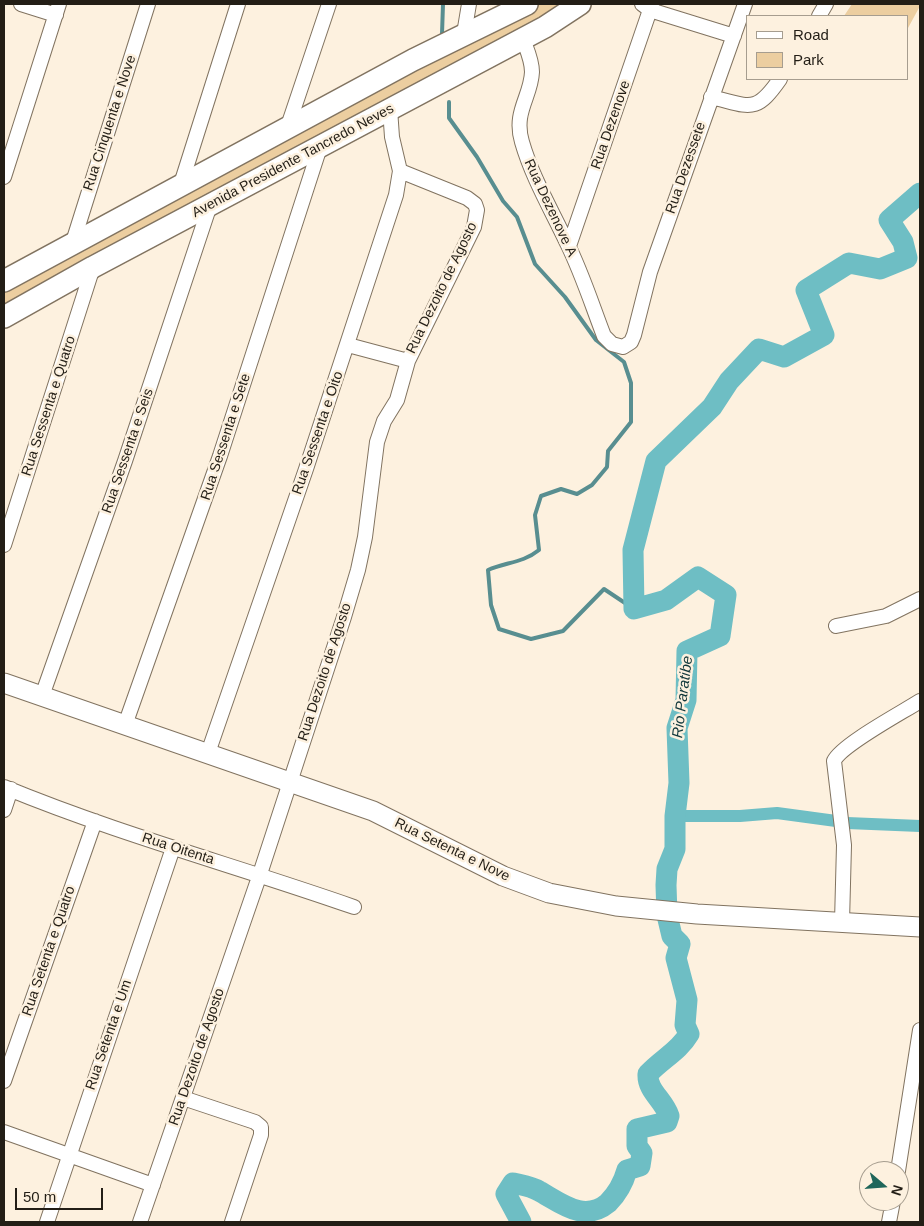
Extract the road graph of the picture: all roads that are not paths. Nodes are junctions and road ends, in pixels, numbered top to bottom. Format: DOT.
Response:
graph roads {
  1 [pos="21,4"];
  2 [pos="148,4"];
  3 [pos="238,4"];
  4 [pos="329,4"];
  5 [pos="469,4"];
  6 [pos="527,4"];
  7 [pos="580,4"];
  8 [pos="745,4"];
  9 [pos="826,4"];
  10 [pos="648,6"];
  11 [pos="58,9"];
  12 [pos="820,15"];
  13 [pos="464,34"];
  14 [pos="734,36"];
  15 [pos="522,39"];
  16 [pos="413,60"];
  17 [pos="779,80"];
  18 [pos="371,82"];
  19 [pos="429,90"];
  20 [pos="711,97"];
  21 [pos="390,109"];
  22 [pos="288,126"];
  23 [pos="320,146"];
  24 [pos="400,171"];
  25 [pos="4,178"];
  26 [pos="181,184"];
  27 [pos="210,205"];
  28 [pos="72,242"];
  29 [pos="569,246"];
  30 [pos="93,267"];
  31 [pos="4,281"];
  32 [pos="4,317"];
  33 [pos="634,335"];
  34 [pos="348,345"];
  35 [pos="408,361"];
  36 [pos="4,546"];
  37 [pos="920,599"];
  38 [pos="836,626"];
  39 [pos="4,683"];
  40 [pos="42,696"];
  41 [pos="920,701"];
  42 [pos="125,725"];
  43 [pos="208,753"];
  44 [pos="291,781"];
  45 [pos="7,788"];
  46 [pos="4,810"];
  47 [pos="95,821"];
  48 [pos="173,848"];
  49 [pos="260,874"];
  50 [pos="354,907"];
  51 [pos="842,922"];
  52 [pos="920,927"];
  53 [pos="920,1030"];
  54 [pos="4,1081"];
  55 [pos="183,1098"];
  56 [pos="4,1132"];
  57 [pos="68,1155"];
  58 [pos="900,1161"];
  59 [pos="153,1184"];
  60 [pos="46,1222"];
  61 [pos="140,1222"];
  62 [pos="232,1222"];
  1 -- 11 [label="street"];
  2 -- 28 [label="street, Rua Cinquenta e Nove"];
  3 -- 26 [label="street"];
  4 -- 22 [label="street"];
  5 -- 13 [label="street"];
  6 -- 13 [label="main road"];
  7 -- 15 [label="main road, Avenida Presidente Tancredo Neves"];
  8 -- 14 [label="street, Rua Dezessete"];
  9 -- 12 [label="street"];
  10 -- 14 [label="street"];
  10 -- 29 [label="street, Rua Dezenove"];
  11 -- 25 [label="street"];
  13 -- 16 [label="main road"];
  14 -- 20 [label="street, Rua Dezessete"];
  15 -- 19 [label="main road, Avenida Presidente Tancredo Neves"];
  15 -- 29 [label="street, Rua Dezenove A"];
  16 -- 18 [label="main road"];
  16 -- 19 [label="main road"];
  17 -- 20 [label="street"];
  18 -- 21 [label="main road"];
  18 -- 22 [label="main road"];
  19 -- 21 [label="main road, Avenida Presidente Tancredo Neves"];
  20 -- 33 [label="street, Rua Dezessete"];
  21 -- 23 [label="main road, Avenida Presidente Tancredo Neves"];
  21 -- 24 [label="street, Rua Sessenta e Oito"];
  22 -- 26 [label="main road"];
  23 -- 27 [label="main road, Avenida Presidente Tancredo Neves"];
  23 -- 42 [label="street, Rua Sessenta e Sete"];
  24 -- 34 [label="street, Rua Sessenta e Oito"];
  24 -- 35 [label="street, Rua Dezoito de Agosto"];
  26 -- 28 [label="main road"];
  27 -- 30 [label="main road, Avenida Presidente Tancredo Neves"];
  27 -- 40 [label="street, Rua Sessenta e Seis"];
  28 -- 31 [label="main road"];
  29 -- 33 [label="street, Rua Dezenove A"];
  30 -- 32 [label="main road, Avenida Presidente Tancredo Neves"];
  30 -- 36 [label="street, Rua Sessenta e Quatro"];
  34 -- 35 [label="street"];
  34 -- 43 [label="street, Rua Sessenta e Oito"];
  35 -- 44 [label="street, Rua Dezoito de Agosto"];
  37 -- 38 [label="street"];
  39 -- 40 [label="street, Rua Setenta e Nove"];
  40 -- 42 [label="street, Rua Setenta e Nove"];
  41 -- 51 [label="street"];
  42 -- 43 [label="street, Rua Setenta e Nove"];
  43 -- 44 [label="street, Rua Setenta e Nove"];
  44 -- 49 [label="street, Rua Dezoito de Agosto"];
  44 -- 51 [label="street, Rua Setenta e Nove"];
  45 -- 46 [label="street"];
  45 -- 47 [label="street, Rua Oitenta"];
  47 -- 48 [label="street, Rua Oitenta"];
  47 -- 54 [label="street, Rua Setenta e Quatro"];
  48 -- 49 [label="street, Rua Oitenta"];
  48 -- 57 [label="street, Rua Setenta e Um"];
  49 -- 50 [label="street, Rua Oitenta"];
  49 -- 55 [label="street, Rua Dezoito de Agosto"];
  51 -- 52 [label="street, Rua Setenta e Nove"];
  53 -- 58 [label="street"];
  55 -- 59 [label="street, Rua Dezoito de Agosto"];
  55 -- 62 [label="street"];
  56 -- 57 [label="street"];
  57 -- 59 [label="street"];
  57 -- 60 [label="street, Rua Setenta e Um"];
  59 -- 61 [label="street, Rua Dezoito de Agosto"];
}
